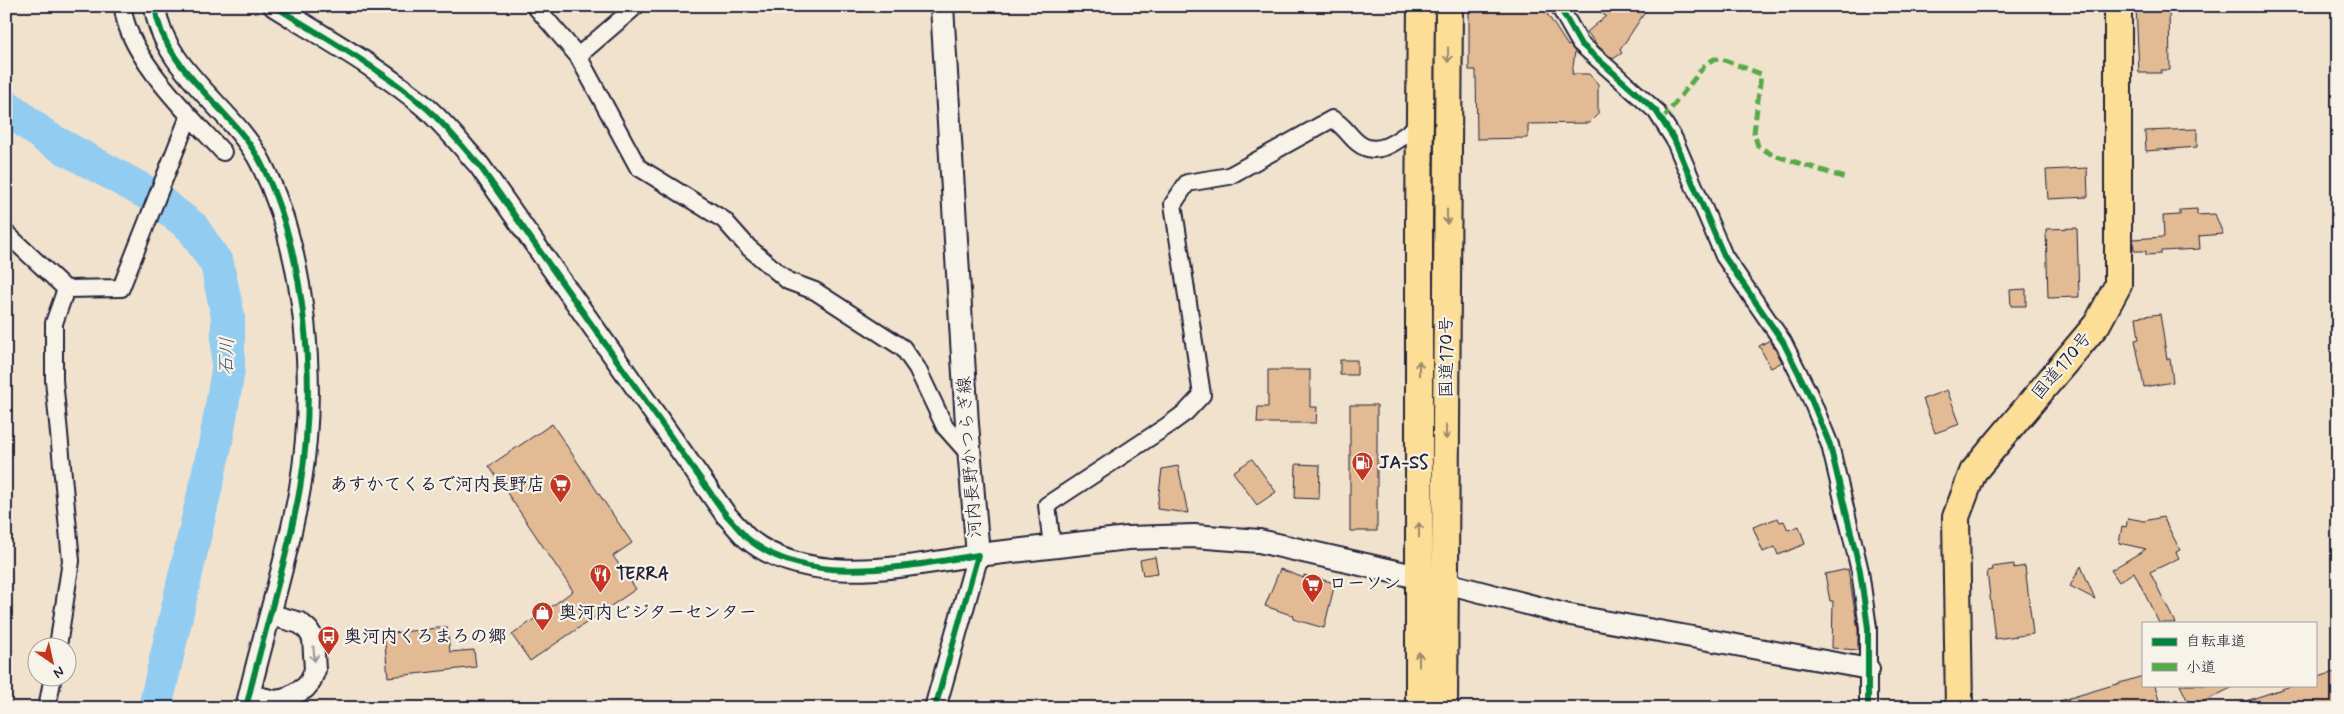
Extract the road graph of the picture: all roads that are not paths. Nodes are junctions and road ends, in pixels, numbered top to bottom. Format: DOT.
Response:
graph roads {
  1 [pos="123,6"];
  2 [pos="155,6"];
  3 [pos="274,6"];
  4 [pos="535,6"];
  5 [pos="636,6"];
  6 [pos="942,6"];
  7 [pos="1421,6"];
  8 [pos="1449,6"];
  9 [pos="2118,6"];
  10 [pos="1565,10"];
  11 [pos="578,56"];
  12 [pos="190,116"];
  13 [pos="1420,124"];
  14 [pos="223,152"];
  15 [pos="6,233"];
  16 [pos="66,290"];
  17 [pos="969,454"];
  18 [pos="1052,546"];
  19 [pos="978,556"];
  20 [pos="1420,579"];
  21 [pos="1446,583"];
  22 [pos="271,614"];
  23 [pos="60,636"];
  24 [pos="1869,669"];
  25 [pos="51,686"];
  26 [pos="247,701"];
  27 [pos="47,708"];
  28 [pos="935,708"];
  29 [pos="1419,708"];
  30 [pos="1444,708"];
  31 [pos="1868,708"];
  32 [pos="1959,708"];
  1 -- 12 [label="street"];
  2 -- 22 [label="street"];
  3 -- 19 [label="street"];
  4 -- 11 [label="street"];
  5 -- 11 [label="street"];
  6 -- 17 [label="main road, 河内長野かつらぎ線"];
  7 -- 13 [label="highway, 国道170号"];
  8 -- 21 [label="highway, 国道170号, one-way"];
  9 -- 32 [label="highway, 国道170号"];
  10 -- 24 [label="street"];
  11 -- 17 [label="street"];
  12 -- 14 [label="street"];
  12 -- 16 [label="street"];
  13 -- 18 [label="street"];
  20 -- 13 [label="highway, 国道170号, one-way"];
  15 -- 16 [label="street"];
  16 -- 23 [label="street"];
  17 -- 19 [label="main road, 河内長野かつらぎ線"];
  18 -- 19 [label="main road, 河内長野かつらぎ線"];
  18 -- 20 [label="main road, 河内長野かつらぎ線"];
  19 -- 28 [label="street"];
  20 -- 21 [label="main road, 河内長野かつらぎ線"];
  29 -- 20 [label="highway, 国道170号, one-way"];
  21 -- 24 [label="street"];
  21 -- 30 [label="highway, 国道170号"];
  22 -- 26 [label="street"];
  22 -- 26 [label="street, one-way"];
  24 -- 31 [label="street"];
  25 -- 27 [label="street"];
}
